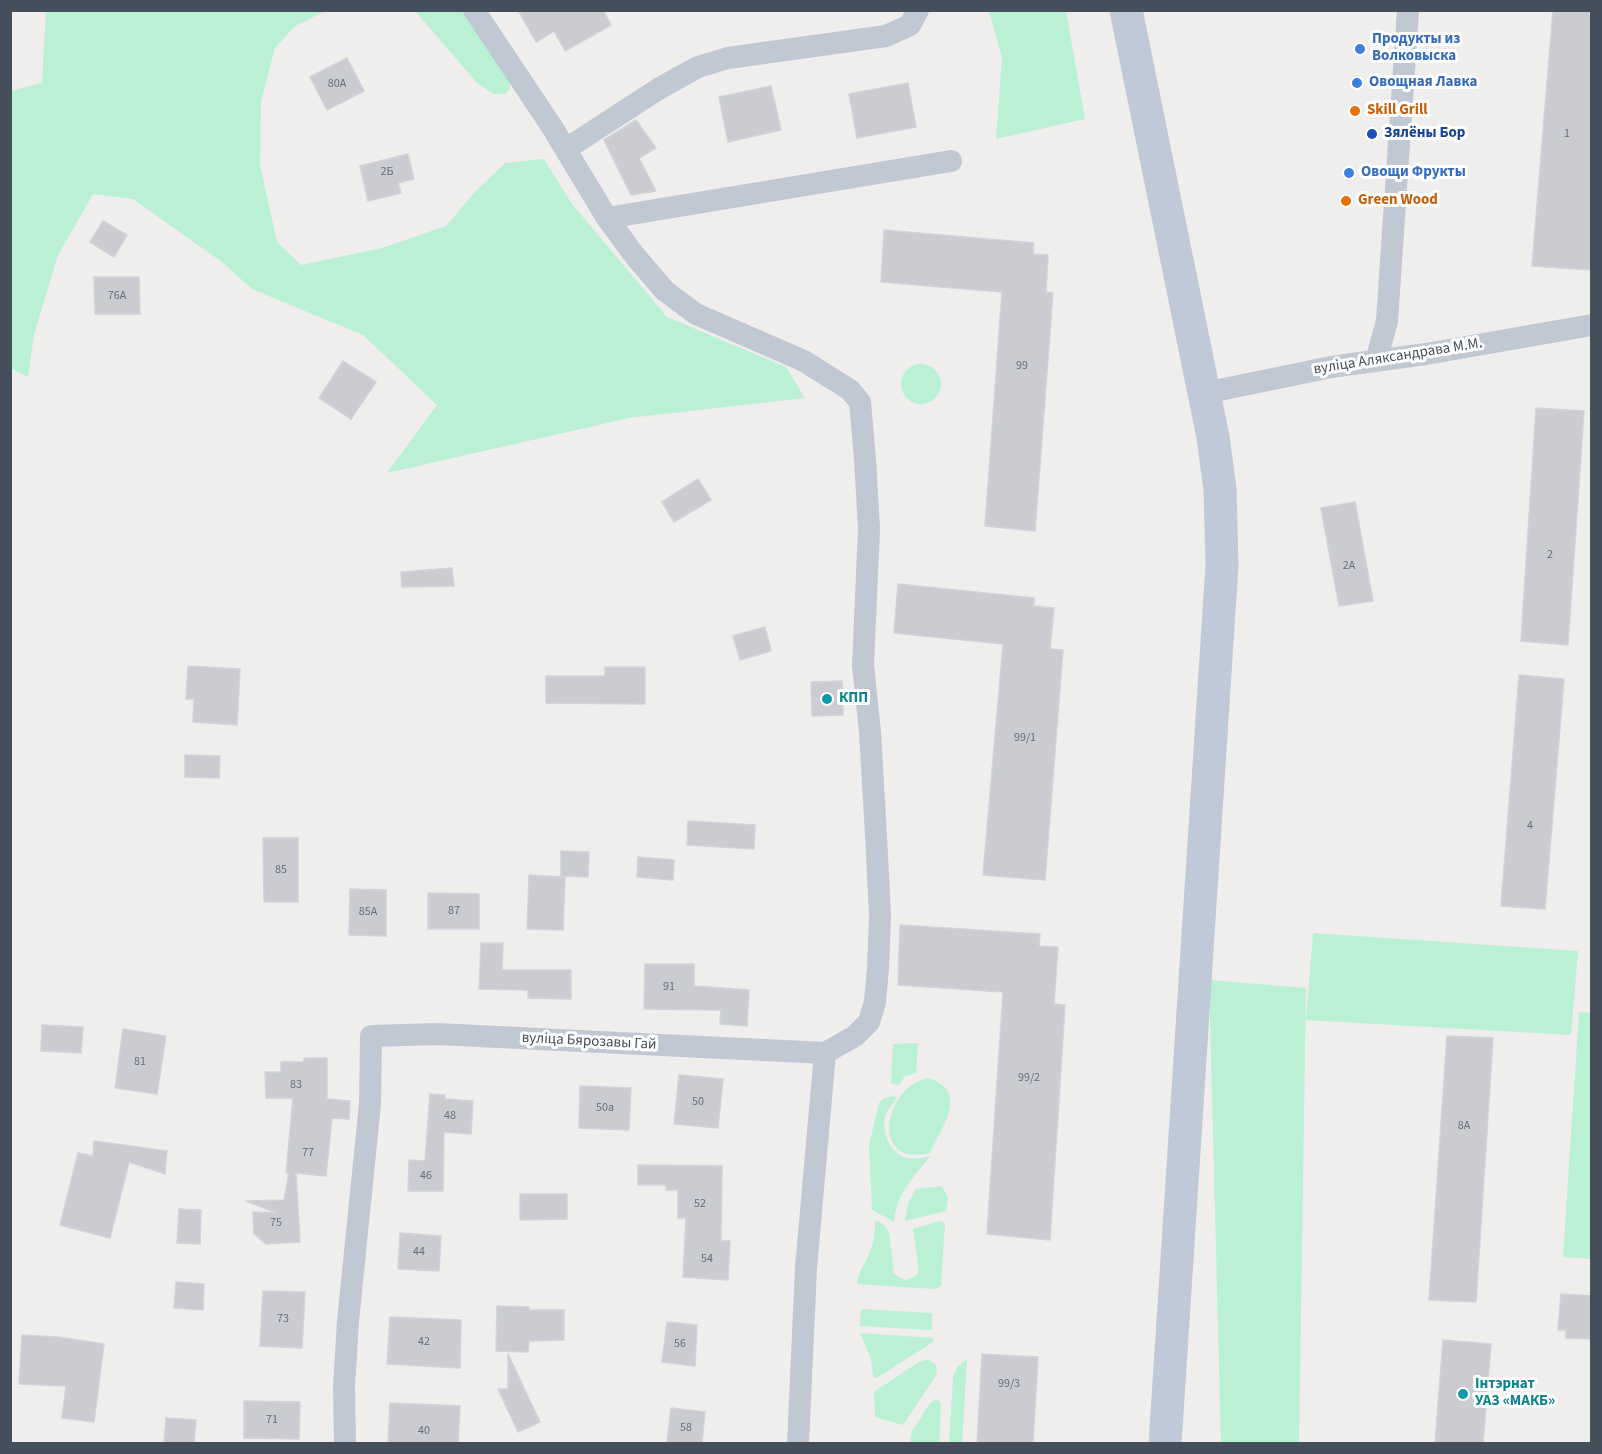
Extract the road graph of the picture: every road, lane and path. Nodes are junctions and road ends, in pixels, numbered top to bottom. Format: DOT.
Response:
graph roads {
  1 [pos="474,10"];
  2 [pos="918,10"];
  3 [pos="1126,10"];
  4 [pos="1408,10"];
  5 [pos="566,149"];
  6 [pos="951,161"];
  7 [pos="607,218"];
  8 [pos="1592,325"];
  9 [pos="1376,361"];
  10 [pos="1204,393"];
  11 [pos="825,1053"];
  12 [pos="345,1443"];
  13 [pos="798,1443"];
  14 [pos="1165,1443"];
  1 -- 5 [label="street"];
  2 -- 5 [label="street"];
  3 -- 10 [label="main road"];
  4 -- 9 [label="street"];
  5 -- 7 [label="street"];
  6 -- 7 [label="street"];
  7 -- 11 [label="street"];
  8 -- 9 [label="street, вуліца Аляксандрава М.М."];
  9 -- 10 [label="street, вуліца Аляксандрава М.М."];
  10 -- 14 [label="main road"];
  11 -- 12 [label="street, вуліца Бярозавы Гай"];
  11 -- 13 [label="street"];
}
